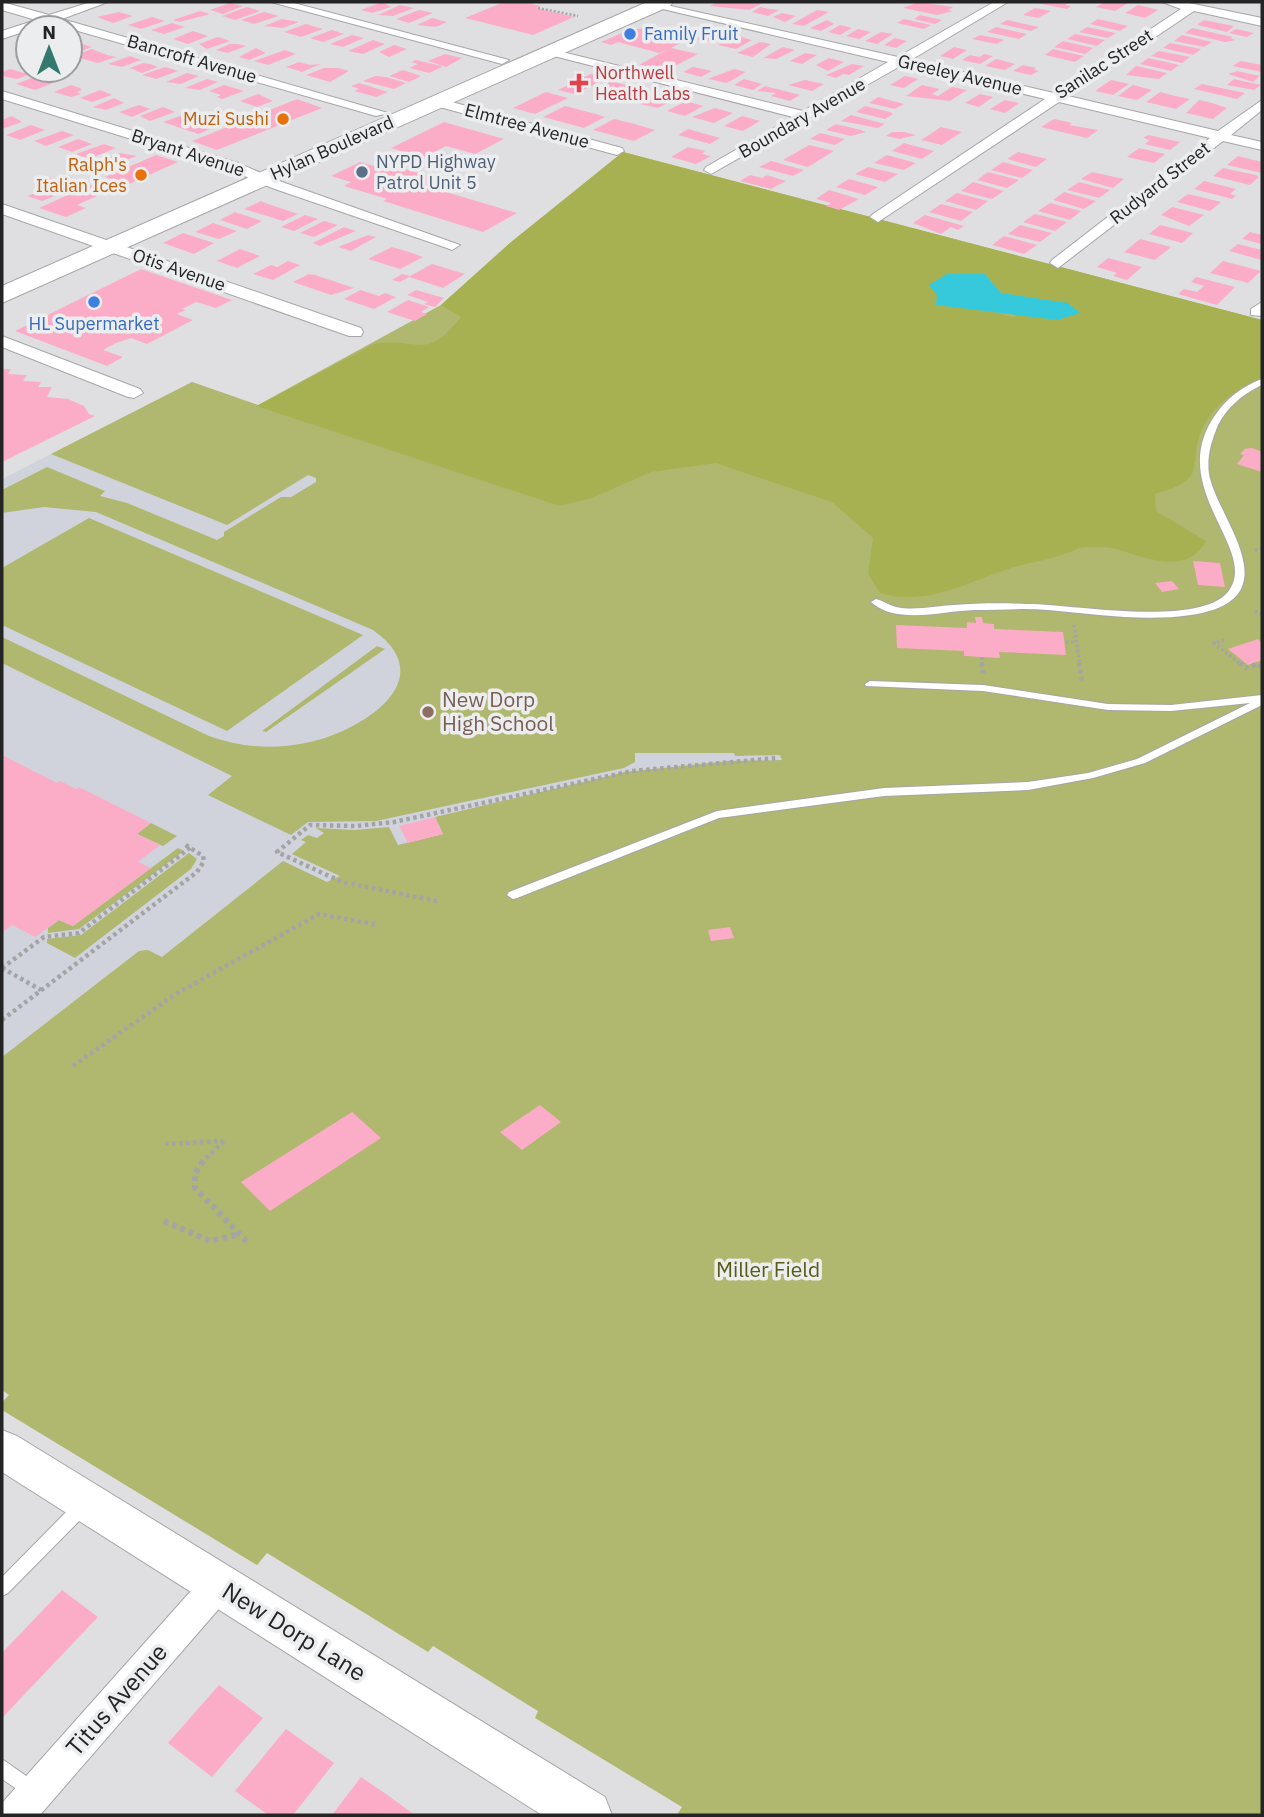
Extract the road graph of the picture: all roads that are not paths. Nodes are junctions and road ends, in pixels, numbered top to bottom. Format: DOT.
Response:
graph roads {
  1 [pos="102,2"];
  2 [pos="277,2"];
  3 [pos="636,2"];
  4 [pos="1002,2"];
  5 [pos="1168,2"];
  6 [pos="661,3"];
  7 [pos="2,6"];
  8 [pos="1192,7"];
  9 [pos="32,14"];
  10 [pos="65,14"];
  11 [pos="1262,22"];
  12 [pos="84,29"];
  13 [pos="551,51"];
  14 [pos="502,60"];
  15 [pos="901,61"];
  16 [pos="2,95"];
  17 [pos="1054,97"];
  18 [pos="437,102"];
  19 [pos="1262,104"];
  20 [pos="382,113"];
  21 [pos="805,116"];
  22 [pos="1220,136"];
  23 [pos="336,139"];
  24 [pos="1262,146"];
  25 [pos="617,151"];
  26 [pos="711,170"];
  27 [pos="255,175"];
  28 [pos="2,209"];
  29 [pos="877,217"];
  30 [pos="101,243"];
  31 [pos="452,245"];
  32 [pos="1058,263"];
  33 [pos="2,278"];
  34 [pos="2,295"];
  35 [pos="355,332"];
  36 [pos="2,341"];
  37 [pos="1262,382"];
  38 [pos="134,393"];
  39 [pos="876,602"];
  40 [pos="870,684"];
  41 [pos="1262,699"];
  42 [pos="513,895"];
  43 [pos="2,1449"];
  44 [pos="86,1502"];
  45 [pos="218,1585"];
  46 [pos="2,1588"];
  47 [pos="2,1768"];
  48 [pos="26,1804"];
  49 [pos="587,1815"];
  1 -- 10 [label="street"];
  2 -- 14 [label="street"];
  3 -- 14 [label="main road, Hylan Boulevard"];
  4 -- 15 [label="street, Boundary Avenue"];
  5 -- 8 [label="street"];
  6 -- 13 [label="main road, Hylan Boulevard"];
  6 -- 15 [label="street, Greeley Avenue"];
  7 -- 9 [label="street, Bancroft Avenue"];
  8 -- 11 [label="street"];
  8 -- 17 [label="street, Sanilac Street"];
  12 -- 20 [label="street, Bancroft Avenue"];
  13 -- 18 [label="main road, Hylan Boulevard"];
  13 -- 21 [label="street"];
  14 -- 20 [label="main road, Hylan Boulevard"];
  15 -- 17 [label="street, Greeley Avenue"];
  15 -- 21 [label="street, Boundary Avenue"];
  16 -- 27 [label="street, Bryant Avenue"];
  17 -- 22 [label="street, Greeley Avenue"];
  17 -- 29 [label="street, Sanilac Street"];
  18 -- 23 [label="main road, Hylan Boulevard"];
  18 -- 25 [label="street, Elmtree Avenue"];
  19 -- 22 [label="street, Rudyard Street"];
  20 -- 23 [label="main road, Hylan Boulevard"];
  21 -- 26 [label="street, Boundary Avenue"];
  22 -- 24 [label="street, Greeley Avenue"];
  22 -- 32 [label="street, Rudyard Street"];
  23 -- 27 [label="main road, Hylan Boulevard"];
  27 -- 30 [label="main road, Hylan Boulevard"];
  27 -- 31 [label="street, Bryant Avenue"];
  28 -- 30 [label="street, Otis Avenue"];
  30 -- 33 [label="main road, Hylan Boulevard"];
  30 -- 34 [label="main road, Hylan Boulevard"];
  30 -- 35 [label="street, Otis Avenue"];
  36 -- 38 [label="street"];
  37 -- 39 [label="lane"];
  40 -- 41 [label="lane"];
  41 -- 42 [label="lane"];
  43 -- 44 [label="street, New Dorp Lane"];
  44 -- 45 [label="street, New Dorp Lane"];
  44 -- 46 [label="lane"];
  45 -- 48 [label="street, Titus Avenue"];
  45 -- 49 [label="street, New Dorp Lane"];
  47 -- 48 [label="lane"];
}
